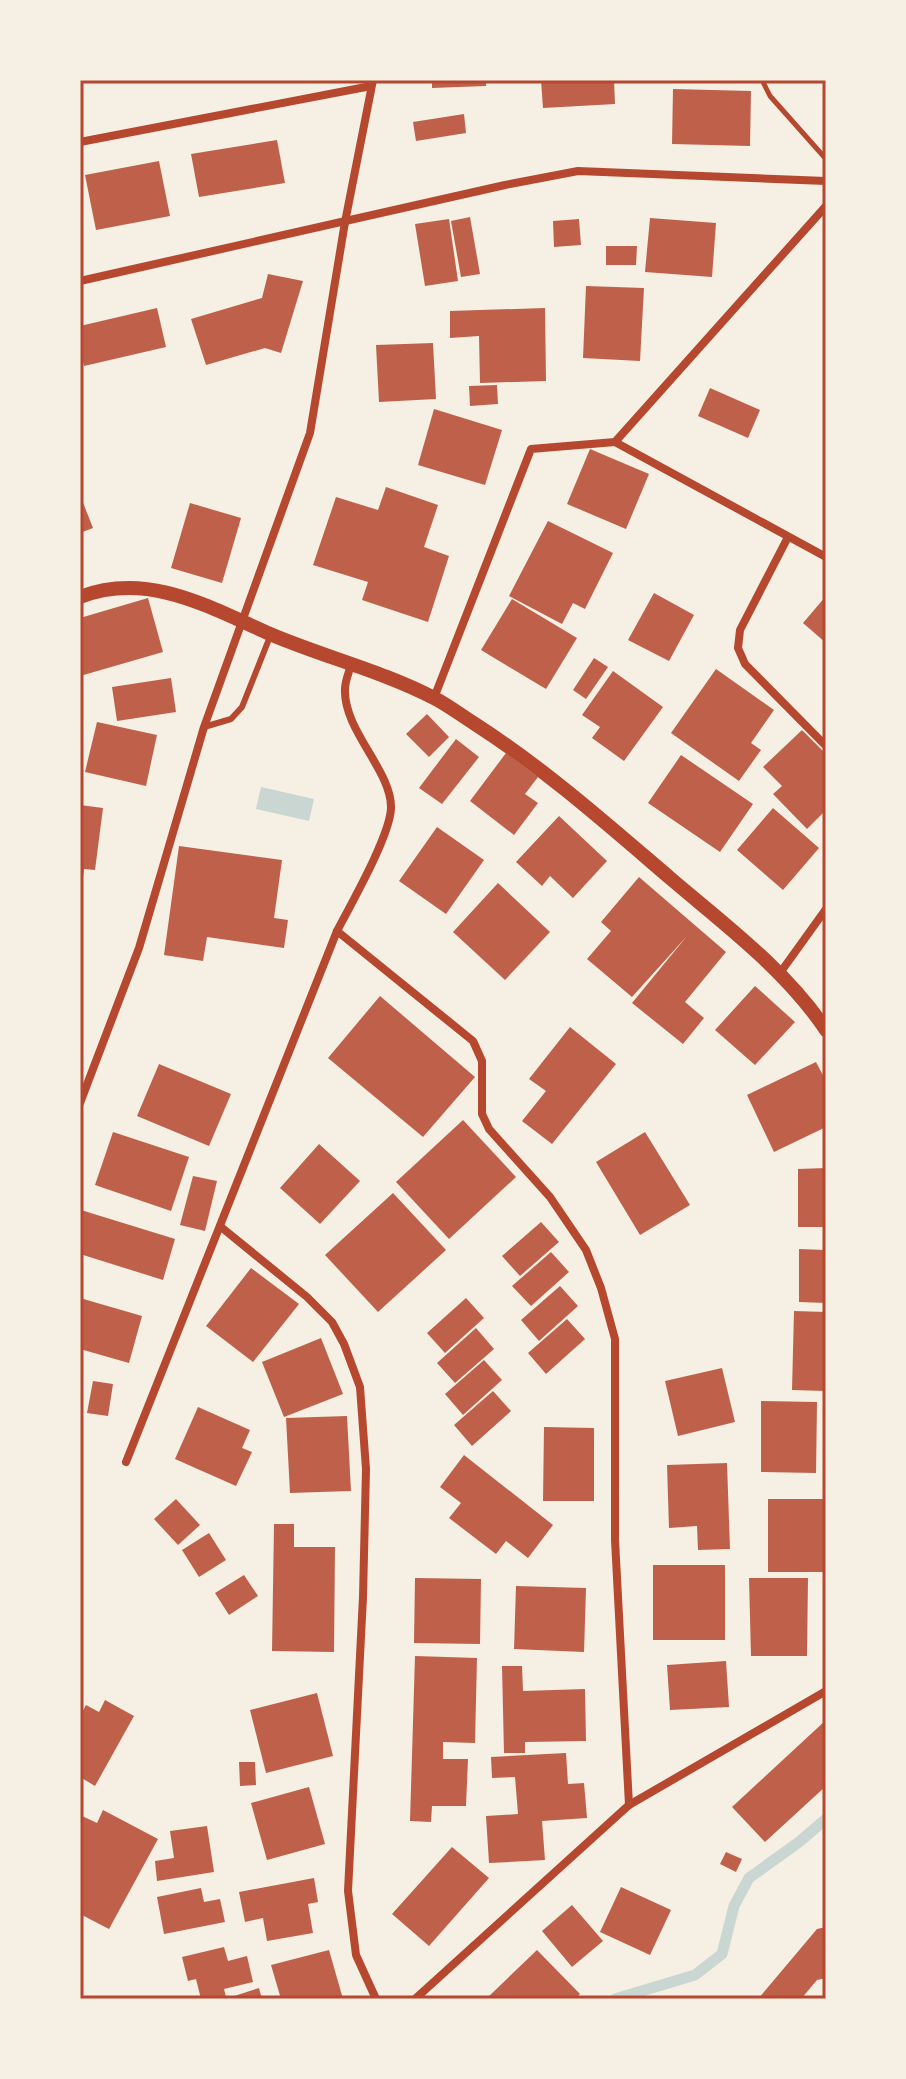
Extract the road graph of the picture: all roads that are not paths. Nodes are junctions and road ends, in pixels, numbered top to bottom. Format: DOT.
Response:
graph roads {
  1 [pos="372,83"];
  2 [pos="80,142"];
  3 [pos="826,181"];
  4 [pos="826,206"];
  5 [pos="345,222"];
  6 [pos="80,281"];
  7 [pos="615,442"];
  8 [pos="788,537"];
  9 [pos="826,557"];
  10 [pos="80,597"];
  11 [pos="271,634"];
  12 [pos="351,665"];
  13 [pos="434,698"];
  14 [pos="204,727"];
  15 [pos="826,746"];
  16 [pos="826,909"];
  17 [pos="337,931"];
  18 [pos="780,973"];
  19 [pos="826,1030"];
  20 [pos="80,1103"];
  21 [pos="221,1227"];
  22 [pos="126,1462"];
  23 [pos="826,1691"];
  24 [pos="629,1805"];
  25 [pos="376,1999"];
  26 [pos="415,1999"];
  1 -- 2 [label="street"];
  1 -- 5 [label="street"];
  3 -- 5 [label="street"];
  4 -- 7 [label="street"];
  5 -- 6 [label="street"];
  5 -- 14 [label="street"];
  7 -- 8 [label="street"];
  7 -- 13 [label="street"];
  8 -- 9 [label="street"];
  8 -- 15 [label="street"];
  10 -- 11 [label="street"];
  11 -- 12 [label="street"];
  11 -- 14 [label="lane"];
  12 -- 13 [label="street"];
  12 -- 17 [label="street"];
  13 -- 18 [label="street"];
  14 -- 20 [label="street"];
  16 -- 18 [label="street"];
  17 -- 21 [label="street"];
  17 -- 24 [label="street"];
  18 -- 19 [label="street"];
  21 -- 22 [label="street"];
  21 -- 25 [label="street"];
  23 -- 24 [label="street"];
  24 -- 26 [label="street"];
}
